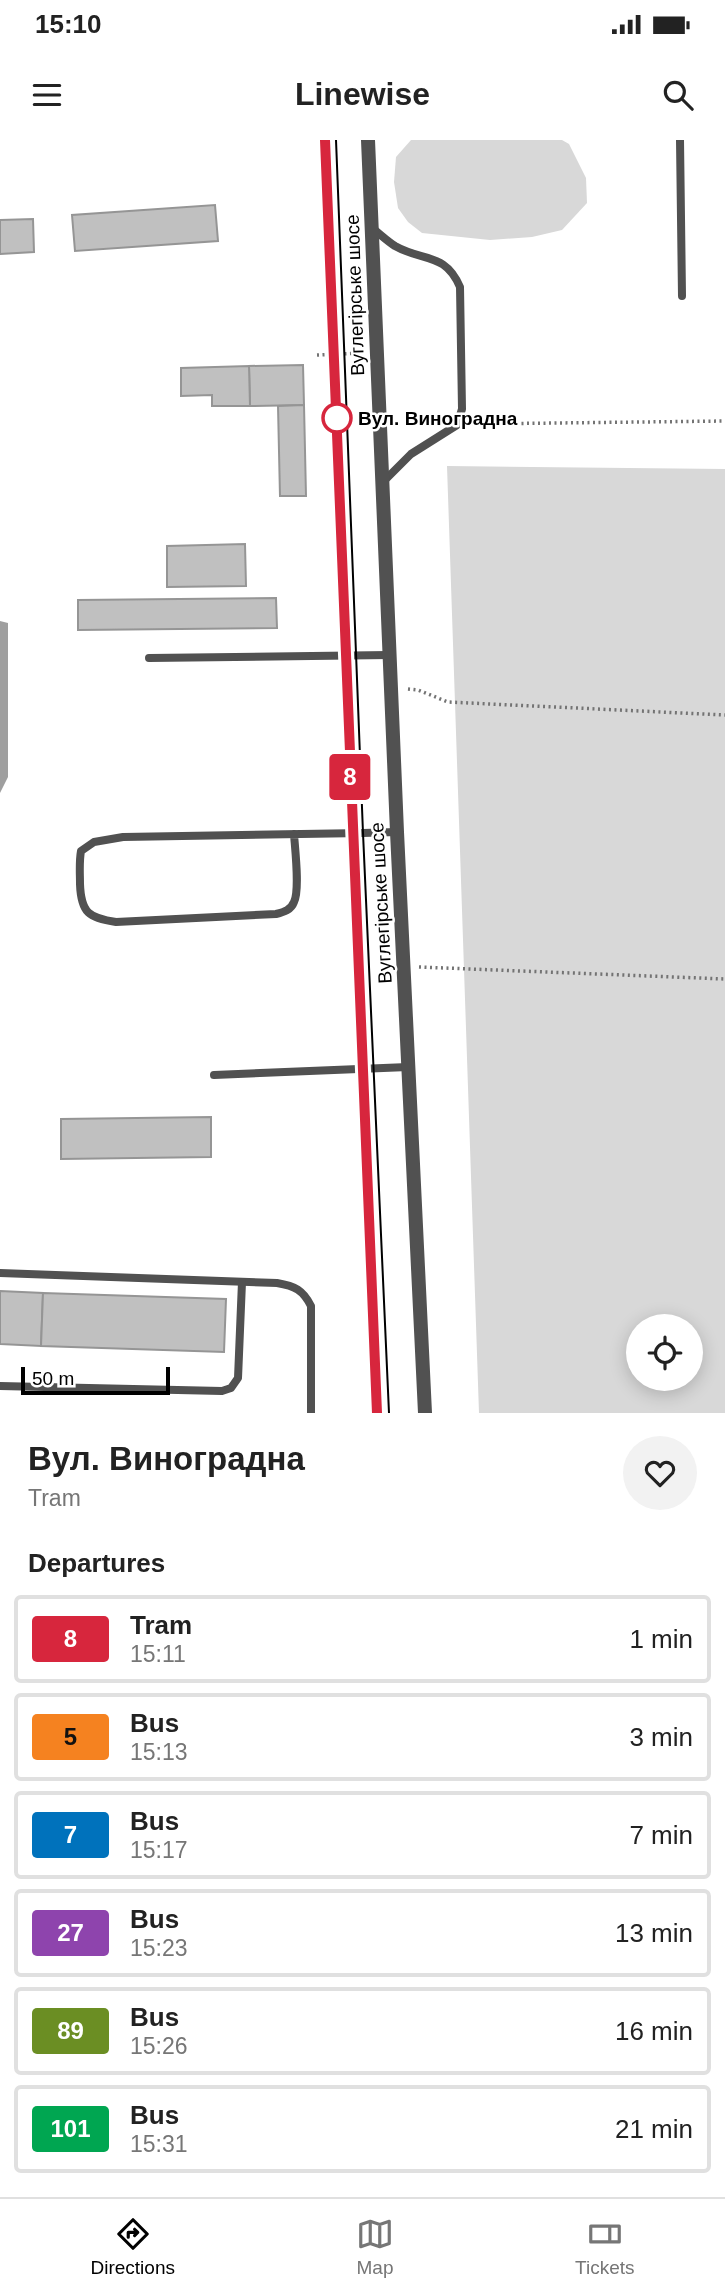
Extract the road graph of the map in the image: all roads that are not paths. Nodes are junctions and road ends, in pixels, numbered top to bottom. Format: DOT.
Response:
graph roads {
  1 [pos="368,140"];
  2 [pos="680,140"];
  3 [pos="372,228"];
  4 [pos="682,296"];
  5 [pos="382,483"];
  6 [pos="389,656"];
  7 [pos="149,658"];
  8 [pos="397,832"];
  9 [pos="294,834"];
  10 [pos="408,1067"];
  11 [pos="214,1075"];
  12 [pos="0,1273"];
  13 [pos="242,1282"];
  14 [pos="0,1386"];
  15 [pos="311,1413"];
  16 [pos="425,1413"];
  1 -- 3 [label="street, Вуглегірське шосе"];
  2 -- 4 [label="lane"];
  3 -- 5 [label="street, Вуглегірське шосе"];
  3 -- 5 [label="lane"];
  5 -- 6 [label="street, Вуглегірське шосе"];
  6 -- 7 [label="lane"];
  6 -- 8 [label="street, Вуглегірське шосе"];
  8 -- 9 [label="lane"];
  8 -- 10 [label="street, Вуглегірське шосе"];
  9 -- 9 [label="lane"];
  10 -- 11 [label="lane"];
  10 -- 16 [label="street, Вуглегірське шосе"];
  12 -- 13 [label="lane"];
  13 -- 14 [label="lane"];
  13 -- 15 [label="lane"];
}
